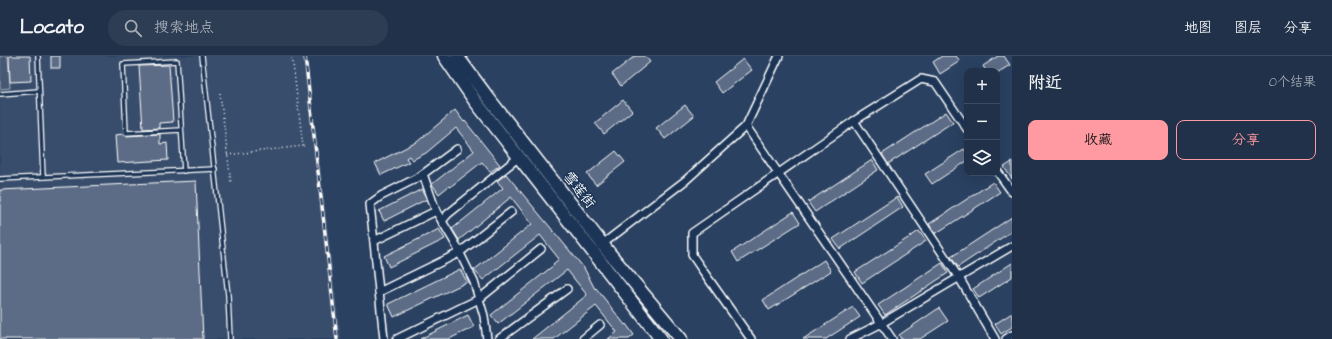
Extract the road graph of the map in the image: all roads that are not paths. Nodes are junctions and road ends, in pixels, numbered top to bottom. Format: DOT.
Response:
graph roads {
  1 [pos="38,56"];
  2 [pos="202,56"];
  3 [pos="444,56"];
  4 [pos="457,56"];
  5 [pos="779,56"];
  6 [pos="39,91"];
  7 [pos="0,94"];
  8 [pos="854,122"];
  9 [pos="964,125"];
  10 [pos="746,126"];
  11 [pos="181,130"];
  12 [pos="458,149"];
  13 [pos="519,157"];
  14 [pos="215,169"];
  15 [pos="184,171"];
  16 [pos="423,174"];
  17 [pos="779,174"];
  18 [pos="1000,175"];
  19 [pos="43,177"];
  20 [pos="0,179"];
  21 [pos="1012,192"];
  22 [pos="436,211"];
  23 [pos="512,212"];
  24 [pos="442,221"];
  25 [pos="374,241"];
  26 [pos="603,244"];
  27 [pos="1012,246"];
  28 [pos="541,250"];
  29 [pos="592,251"];
  30 [pos="460,253"];
  31 [pos="959,277"];
  32 [pos="568,289"];
  33 [pos="379,292"];
  34 [pos="479,299"];
  35 [pos="882,323"];
  36 [pos="600,325"];
  37 [pos="1012,335"];
  38 [pos="230,339"];
  39 [pos="384,339"];
  40 [pos="397,339"];
  41 [pos="487,339"];
  42 [pos="499,339"];
  43 [pos="583,339"];
  44 [pos="661,339"];
  45 [pos="681,339"];
  46 [pos="751,339"];
  47 [pos="850,339"];
  48 [pos="892,339"];
  49 [pos="995,339"];
  50 [pos="1006,339"];
  1 -- 6 [label="lane"];
  2 -- 14 [label="lane"];
  3 -- 13 [label="main road, 雪莲街"];
  4 -- 26 [label="main road, 雪莲街"];
  5 -- 10 [label="street"];
  6 -- 7 [label="lane"];
  6 -- 19 [label="lane"];
  8 -- 9 [label="street"];
  8 -- 17 [label="street"];
  8 -- 31 [label="street"];
  10 -- 17 [label="street"];
  10 -- 26 [label="street"];
  11 -- 11 [label="lane"];
  11 -- 15 [label="lane"];
  12 -- 16 [label="street"];
  13 -- 24 [label="street"];
  13 -- 29 [label="main road, 雪莲街"];
  14 -- 15 [label="lane"];
  14 -- 38 [label="lane"];
  15 -- 19 [label="lane"];
  16 -- 22 [label="street"];
  16 -- 25 [label="street"];
  17 -- 35 [label="street"];
  17 -- 46 [label="street"];
  18 -- 21 [label="street"];
  19 -- 20 [label="lane"];
  22 -- 24 [label="street"];
  22 -- 25 [label="street"];
  23 -- 30 [label="street"];
  24 -- 30 [label="street"];
  25 -- 33 [label="street"];
  26 -- 29 [label="street"];
  26 -- 45 [label="main road, 雪莲街"];
  27 -- 31 [label="street"];
  28 -- 34 [label="street"];
  29 -- 44 [label="main road, 雪莲街"];
  30 -- 33 [label="street"];
  30 -- 34 [label="street"];
  31 -- 35 [label="street"];
  31 -- 49 [label="street"];
  32 -- 42 [label="street"];
  33 -- 39 [label="street"];
  34 -- 40 [label="street"];
  34 -- 41 [label="street"];
  35 -- 47 [label="street"];
  35 -- 48 [label="street"];
  36 -- 43 [label="street"];
  37 -- 50 [label="street"];
}
